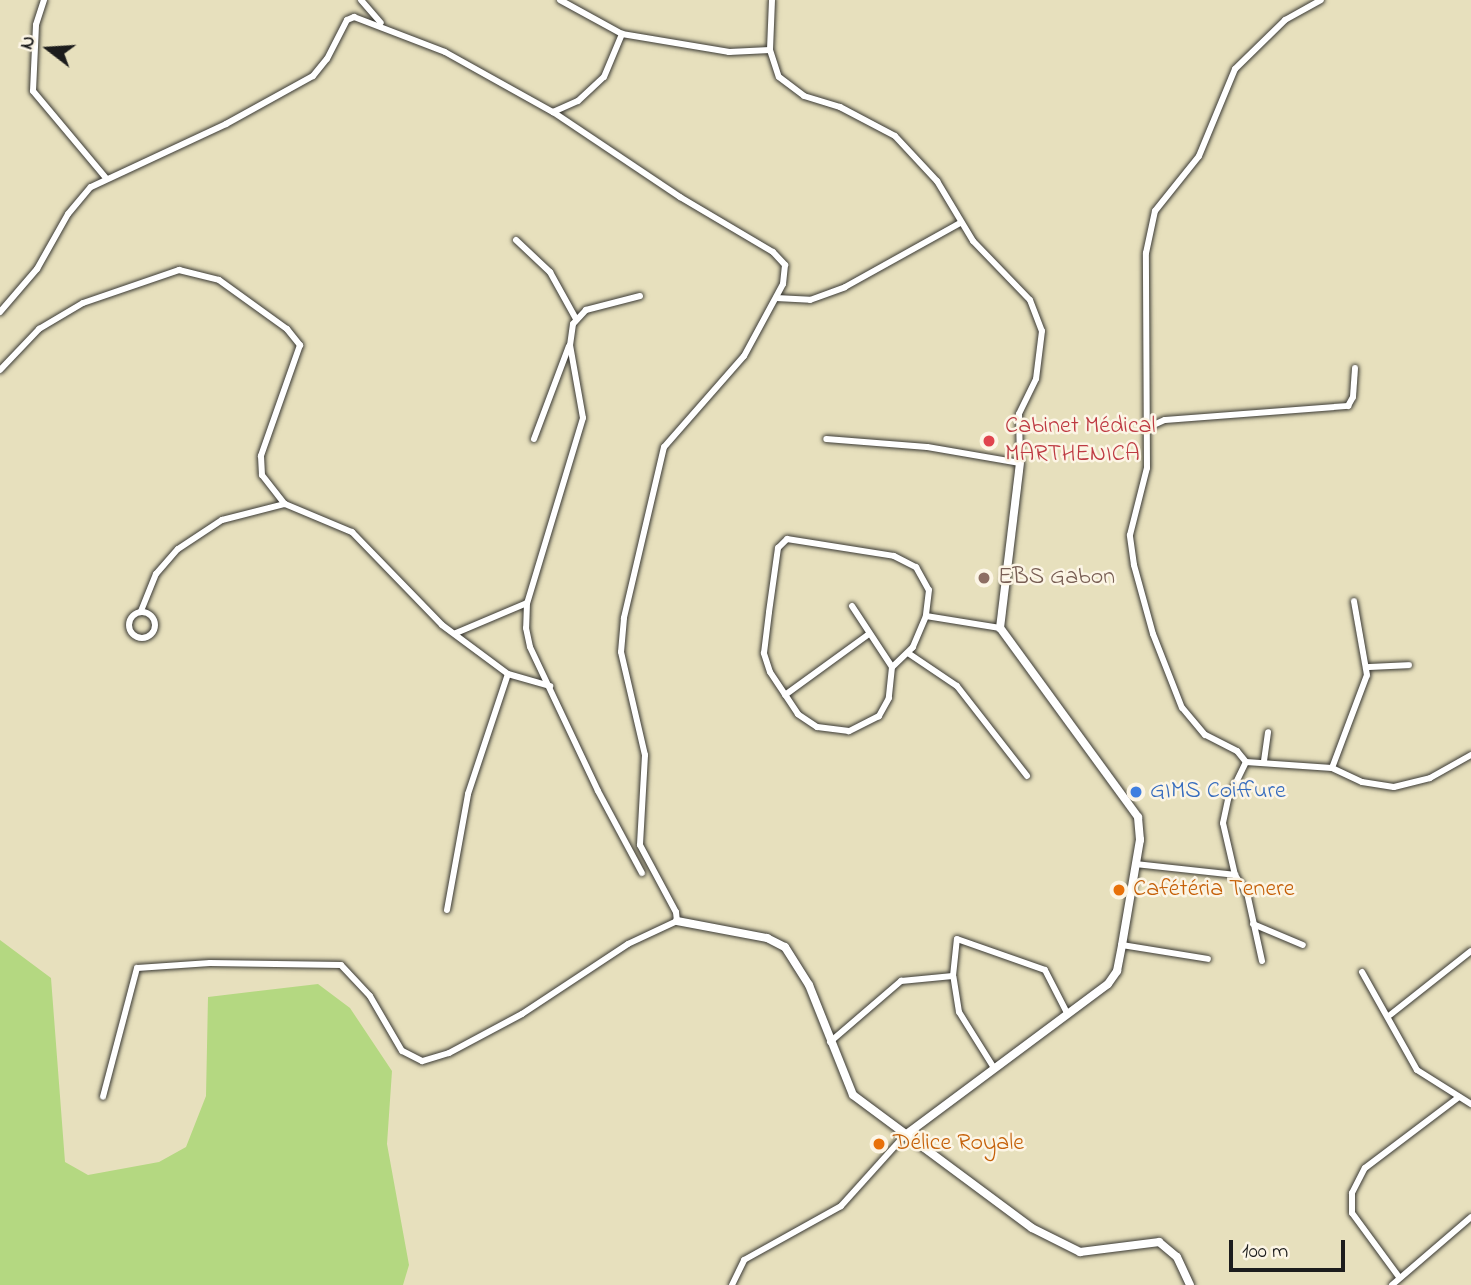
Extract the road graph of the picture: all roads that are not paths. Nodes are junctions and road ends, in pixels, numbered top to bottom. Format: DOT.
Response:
graph roads {
  1 [pos="44,0"];
  2 [pos="361,0"];
  3 [pos="560,0"];
  4 [pos="772,0"];
  5 [pos="1321,0"];
  6 [pos="382,25"];
  7 [pos="622,34"];
  8 [pos="770,50"];
  9 [pos="554,112"];
  10 [pos="106,178"];
  11 [pos="960,223"];
  12 [pos="516,240"];
  13 [pos="640,296"];
  14 [pos="776,298"];
  15 [pos="0,313"];
  16 [pos="576,319"];
  17 [pos="570,345"];
  18 [pos="1355,368"];
  19 [pos="0,370"];
  20 [pos="1149,427"];
  21 [pos="534,439"];
  22 [pos="826,439"];
  23 [pos="1020,463"];
  24 [pos="285,504"];
  25 [pos="1354,601"];
  26 [pos="527,603"];
  27 [pos="852,606"];
  28 [pos="141,611"];
  29 [pos="926,616"];
  30 [pos="1000,628"];
  31 [pos="456,632"];
  32 [pos="870,634"];
  33 [pos="908,653"];
  34 [pos="1409,664"];
  35 [pos="892,667"];
  36 [pos="1367,667"];
  37 [pos="508,674"];
  38 [pos="550,686"];
  39 [pos="785,695"];
  40 [pos="1268,732"];
  41 [pos="1471,755"];
  42 [pos="1264,761"];
  43 [pos="1246,762"];
  44 [pos="1332,768"];
  45 [pos="1027,776"];
  46 [pos="1136,864"];
  47 [pos="642,873"];
  48 [pos="1236,875"];
  49 [pos="447,909"];
  50 [pos="677,921"];
  51 [pos="1253,924"];
  52 [pos="1122,945"];
  53 [pos="1303,945"];
  54 [pos="1471,951"];
  55 [pos="1208,959"];
  56 [pos="1262,961"];
  57 [pos="1362,972"];
  58 [pos="953,976"];
  59 [pos="1067,1013"];
  60 [pos="1390,1015"];
  61 [pos="830,1042"];
  62 [pos="993,1068"];
  63 [pos="103,1097"];
  64 [pos="1459,1097"];
  65 [pos="1471,1104"];
  66 [pos="904,1136"];
  67 [pos="1471,1217"];
  68 [pos="1399,1277"];
  69 [pos="732,1285"];
  70 [pos="1190,1285"];
  71 [pos="1392,1285"];
  1 -- 10 [label="street"];
  2 -- 6 [label="street"];
  3 -- 7 [label="street"];
  4 -- 8 [label="street"];
  5 -- 20 [label="street"];
  6 -- 9 [label="street"];
  6 -- 10 [label="street"];
  7 -- 8 [label="street"];
  7 -- 9 [label="street"];
  8 -- 11 [label="street"];
  9 -- 14 [label="street"];
  10 -- 15 [label="street"];
  11 -- 14 [label="street"];
  11 -- 23 [label="street"];
  12 -- 16 [label="street"];
  13 -- 16 [label="street"];
  14 -- 50 [label="street"];
  16 -- 17 [label="street"];
  17 -- 21 [label="street"];
  17 -- 26 [label="street"];
  18 -- 20 [label="street"];
  19 -- 24 [label="street"];
  20 -- 43 [label="street"];
  22 -- 23 [label="street"];
  23 -- 30 [label="street"];
  24 -- 28 [label="street"];
  24 -- 31 [label="street"];
  25 -- 36 [label="street"];
  26 -- 31 [label="street"];
  26 -- 38 [label="street"];
  27 -- 32 [label="street"];
  28 -- 28 [label="street"];
  29 -- 30 [label="street"];
  29 -- 33 [label="street"];
  29 -- 39 [label="street"];
  30 -- 46 [label="street"];
  31 -- 37 [label="street"];
  32 -- 35 [label="street"];
  32 -- 39 [label="street"];
  33 -- 35 [label="street"];
  33 -- 45 [label="street"];
  34 -- 36 [label="street"];
  35 -- 39 [label="street"];
  36 -- 44 [label="street"];
  37 -- 38 [label="street"];
  37 -- 49 [label="street"];
  38 -- 47 [label="street"];
  40 -- 42 [label="street"];
  41 -- 44 [label="street"];
  42 -- 43 [label="street"];
  42 -- 44 [label="street"];
  43 -- 48 [label="street"];
  46 -- 48 [label="street"];
  46 -- 52 [label="street"];
  48 -- 51 [label="street"];
  50 -- 61 [label="street"];
  50 -- 63 [label="street"];
  51 -- 53 [label="street"];
  51 -- 56 [label="street"];
  52 -- 55 [label="street"];
  52 -- 59 [label="street"];
  54 -- 60 [label="street"];
  57 -- 60 [label="street"];
  58 -- 59 [label="street"];
  58 -- 61 [label="street"];
  58 -- 62 [label="street"];
  59 -- 62 [label="street"];
  60 -- 64 [label="street"];
  61 -- 66 [label="street"];
  62 -- 66 [label="street"];
  64 -- 65 [label="street"];
  64 -- 68 [label="street"];
  66 -- 69 [label="street"];
  66 -- 70 [label="street"];
  67 -- 68 [label="street"];
  68 -- 71 [label="street"];
}
